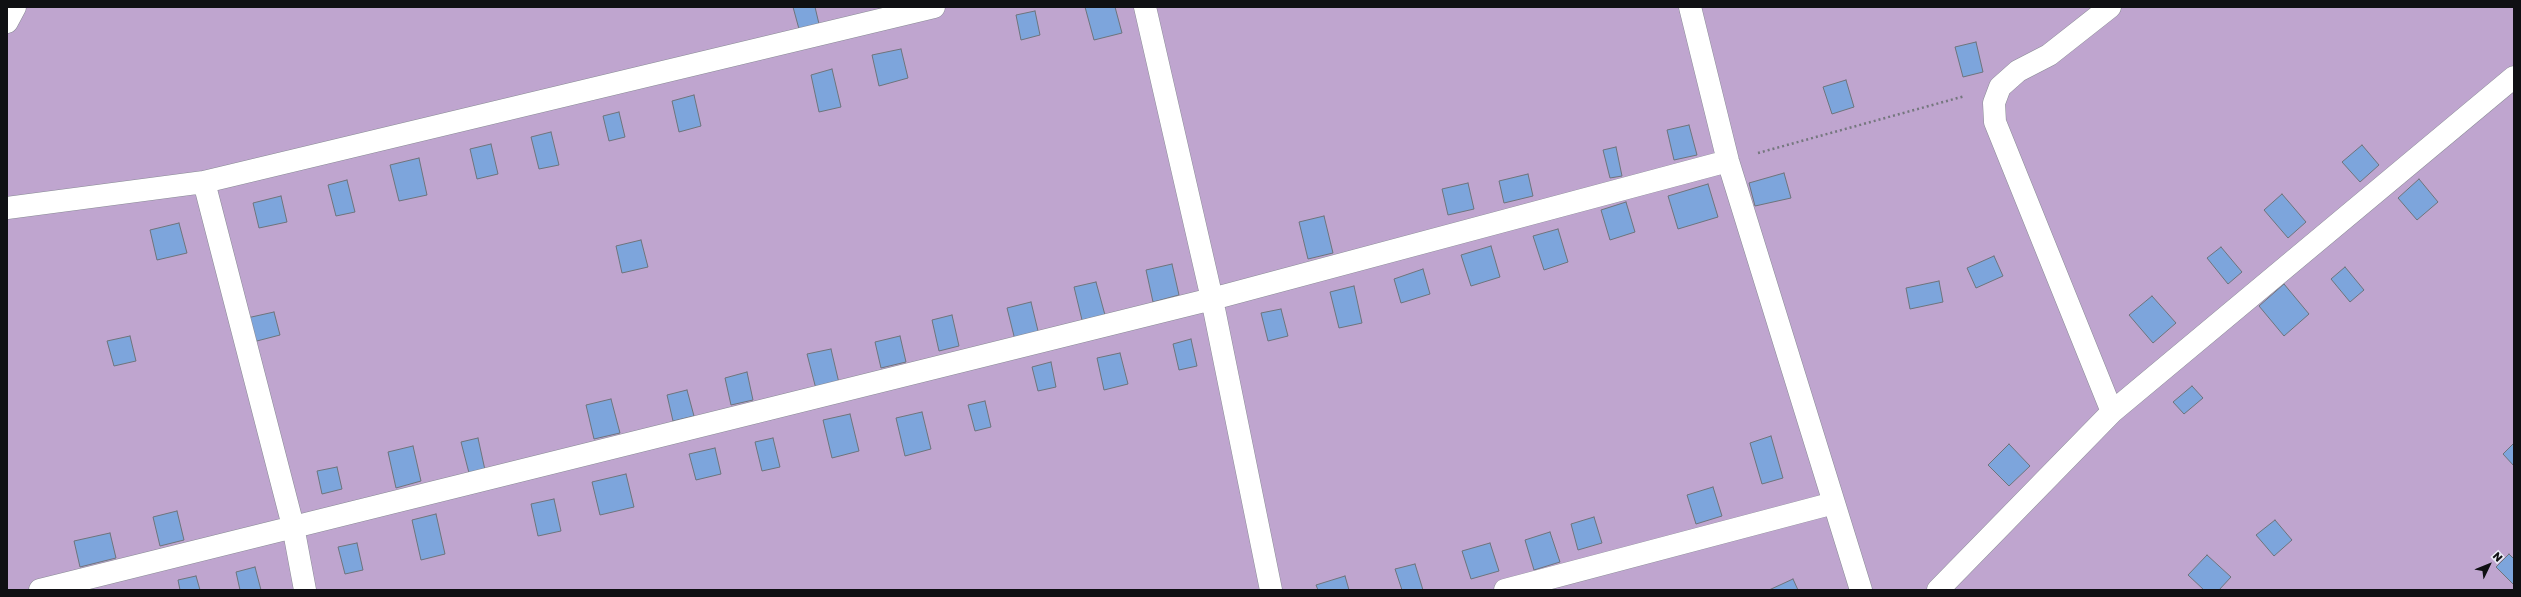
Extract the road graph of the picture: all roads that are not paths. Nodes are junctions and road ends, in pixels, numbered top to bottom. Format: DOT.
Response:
graph roads {
  1 [pos="15,7"];
  2 [pos="934,7"];
  3 [pos="1145,7"];
  4 [pos="1690,7"];
  5 [pos="2110,7"];
  6 [pos="7,22"];
  7 [pos="2514,77"];
  8 [pos="1728,161"];
  9 [pos="204,182"];
  10 [pos="7,208"];
  11 [pos="1212,299"];
  12 [pos="2112,412"];
  13 [pos="1834,503"];
  14 [pos="293,526"];
  15 [pos="40,590"];
  16 [pos="305,590"];
  17 [pos="1271,590"];
  18 [pos="1506,590"];
  19 [pos="1861,590"];
  20 [pos="1938,590"];
  1 -- 6 [label="street"];
  2 -- 9 [label="street"];
  3 -- 11 [label="street"];
  4 -- 8 [label="street"];
  5 -- 12 [label="street"];
  7 -- 12 [label="street"];
  8 -- 11 [label="street"];
  8 -- 13 [label="street"];
  9 -- 10 [label="street"];
  9 -- 14 [label="street"];
  11 -- 14 [label="street"];
  11 -- 17 [label="street"];
  12 -- 20 [label="street"];
  13 -- 18 [label="street"];
  13 -- 19 [label="street"];
  14 -- 15 [label="street"];
  14 -- 16 [label="street"];
}
